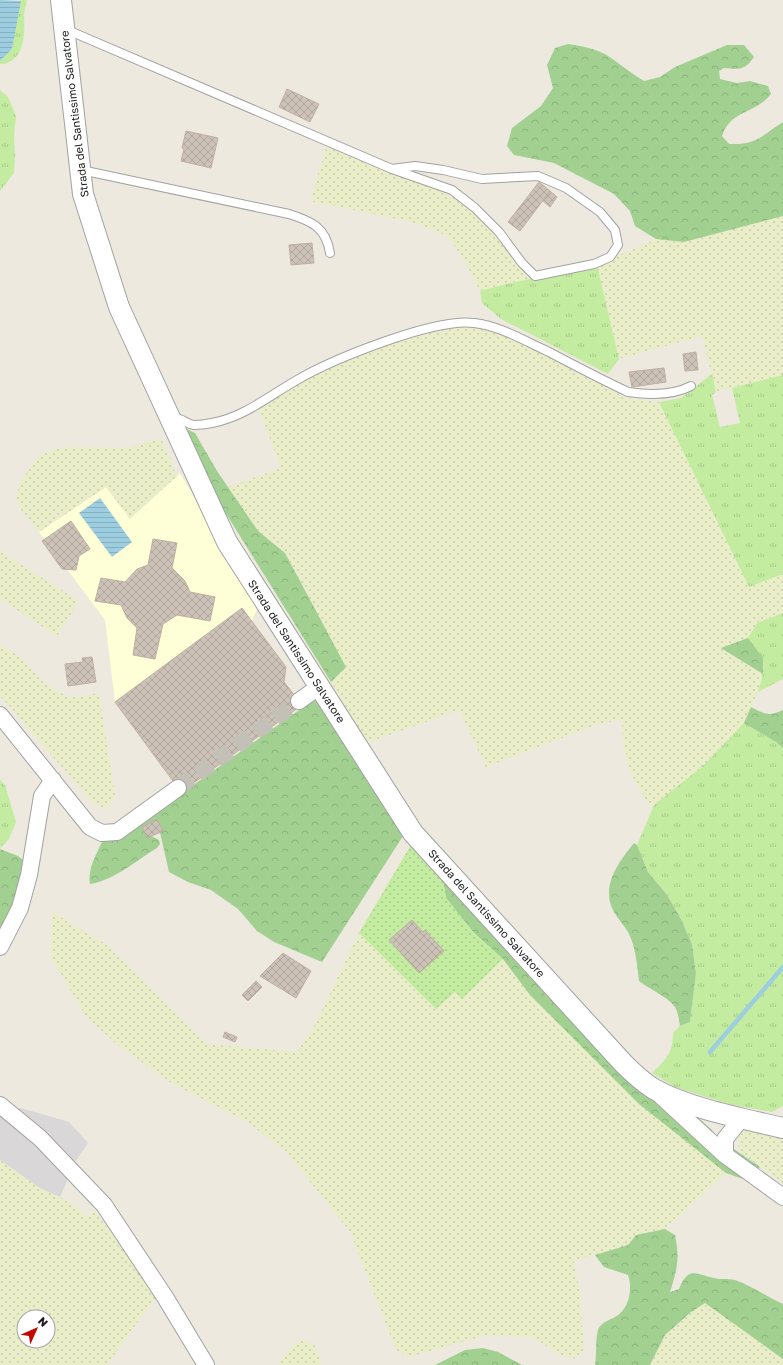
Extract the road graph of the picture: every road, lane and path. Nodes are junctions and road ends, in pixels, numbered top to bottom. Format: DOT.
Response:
graph roads {
  1 [pos="61,0"];
  2 [pos="64,28"];
  3 [pos="392,169"];
  4 [pos="80,170"];
  5 [pos="330,253"];
  6 [pos="692,386"];
  7 [pos="170,417"];
  8 [pos="320,686"];
  9 [pos="299,701"];
  10 [pos="0,716"];
  11 [pos="53,780"];
  12 [pos="178,788"];
  13 [pos="0,947"];
  14 [pos="654,1089"];
  15 [pos="0,1105"];
  16 [pos="741,1118"];
  17 [pos="783,1128"];
  18 [pos="725,1155"];
  19 [pos="783,1197"];
  20 [pos="206,1365"];
  1 -- 2 [label="street, Strada del Santissimo Salvatore"];
  2 -- 3 [label="lane"];
  2 -- 4 [label="street, Strada del Santissimo Salvatore"];
  3 -- 3 [label="lane"];
  4 -- 5 [label="lane"];
  4 -- 7 [label="street, Strada del Santissimo Salvatore"];
  6 -- 7 [label="lane"];
  7 -- 8 [label="street, Strada del Santissimo Salvatore"];
  8 -- 9 [label="street"];
  8 -- 14 [label="street, Strada del Santissimo Salvatore"];
  10 -- 11 [label="street"];
  11 -- 12 [label="street"];
  11 -- 13 [label="street"];
  14 -- 16 [label="street, Strada del Santissimo Salvatore"];
  14 -- 18 [label="street"];
  15 -- 20 [label="street"];
  16 -- 17 [label="street, Strada del Santissimo Salvatore"];
  16 -- 18 [label="street"];
  18 -- 19 [label="street"];
}
